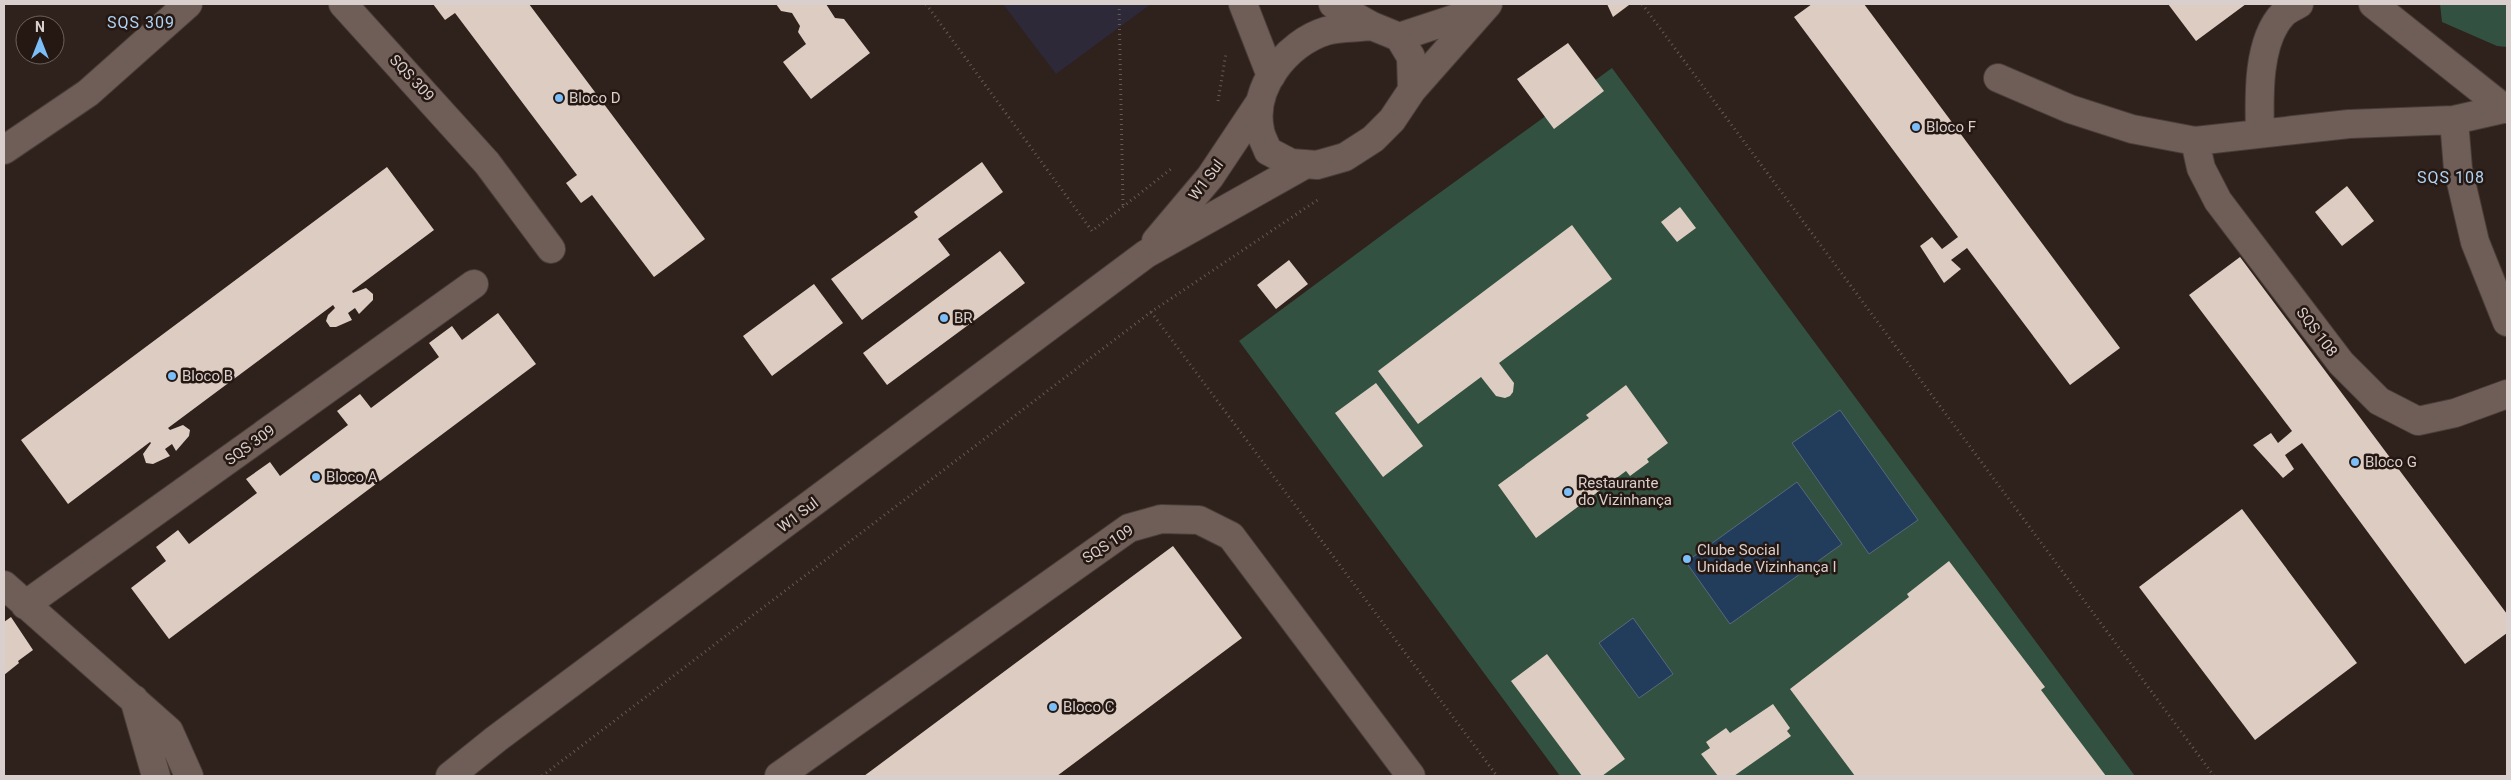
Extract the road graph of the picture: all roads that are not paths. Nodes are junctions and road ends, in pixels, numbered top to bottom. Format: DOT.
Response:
graph roads {
  1 [pos="188,4"];
  2 [pos="344,4"];
  3 [pos="1243,4"];
  4 [pos="1333,4"];
  5 [pos="2299,4"];
  6 [pos="2373,4"];
  7 [pos="1485,7"];
  8 [pos="1372,26"];
  9 [pos="1399,37"];
  10 [pos="1271,76"];
  11 [pos="1998,78"];
  12 [pos="1412,90"];
  13 [pos="1260,102"];
  14 [pos="2506,108"];
  15 [pos="2454,120"];
  16 [pos="2260,133"];
  17 [pos="2195,141"];
  18 [pos="4,150"];
  19 [pos="1306,164"];
  20 [pos="551,249"];
  21 [pos="1146,254"];
  22 [pos="474,284"];
  23 [pos="2507,322"];
  24 [pos="2507,394"];
  25 [pos="4,585"];
  26 [pos="25,605"];
  27 [pos="134,699"];
  28 [pos="156,776"];
  29 [pos="189,776"];
  30 [pos="450,776"];
  31 [pos="779,776"];
  32 [pos="1410,776"];
  1 -- 18 [label="street"];
  2 -- 20 [label="street, SQS 309"];
  3 -- 10 [label="street"];
  4 -- 8 [label="street"];
  5 -- 16 [label="street"];
  6 -- 14 [label="street"];
  7 -- 9 [label="street"];
  7 -- 12 [label="street"];
  8 -- 9 [label="street"];
  8 -- 10 [label="street"];
  9 -- 12 [label="street"];
  10 -- 13 [label="street"];
  11 -- 17 [label="street"];
  12 -- 19 [label="street"];
  13 -- 19 [label="street"];
  13 -- 21 [label="street, W1 Sul"];
  14 -- 15 [label="street"];
  15 -- 16 [label="street"];
  15 -- 23 [label="street"];
  16 -- 17 [label="street"];
  17 -- 24 [label="street, SQS 108"];
  19 -- 21 [label="street, W1 Sul"];
  21 -- 30 [label="street, W1 Sul"];
  22 -- 26 [label="street, SQS 309"];
  25 -- 26 [label="street"];
  26 -- 27 [label="street"];
  27 -- 28 [label="street"];
  27 -- 29 [label="street"];
  31 -- 32 [label="street, SQS 109"];
}
